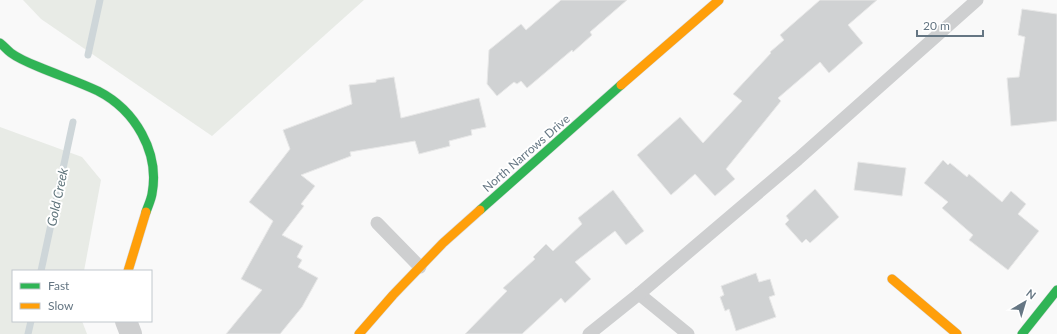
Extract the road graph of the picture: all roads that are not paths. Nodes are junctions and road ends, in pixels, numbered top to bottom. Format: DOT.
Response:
graph roads {
  1 [pos="719,0"];
  2 [pos="977,0"];
  3 [pos="0,43"];
  4 [pos="377,224"];
  5 [pos="420,267"];
  6 [pos="128,270"];
  7 [pos="892,279"];
  8 [pos="1057,290"];
  9 [pos="639,294"];
  10 [pos="126,322"];
  11 [pos="130,334"];
  12 [pos="359,334"];
  13 [pos="589,334"];
  14 [pos="688,334"];
  15 [pos="957,334"];
  16 [pos="1022,334"];
  1 -- 5 [label="street, North Narrows Drive"];
  2 -- 9 [label="lane"];
  3 -- 6 [label="street"];
  4 -- 5 [label="lane"];
  5 -- 12 [label="street, North Narrows Drive"];
  7 -- 15 [label="street"];
  8 -- 16 [label="street"];
  9 -- 13 [label="lane"];
  9 -- 14 [label="lane"];
  10 -- 11 [label="street"];
}
